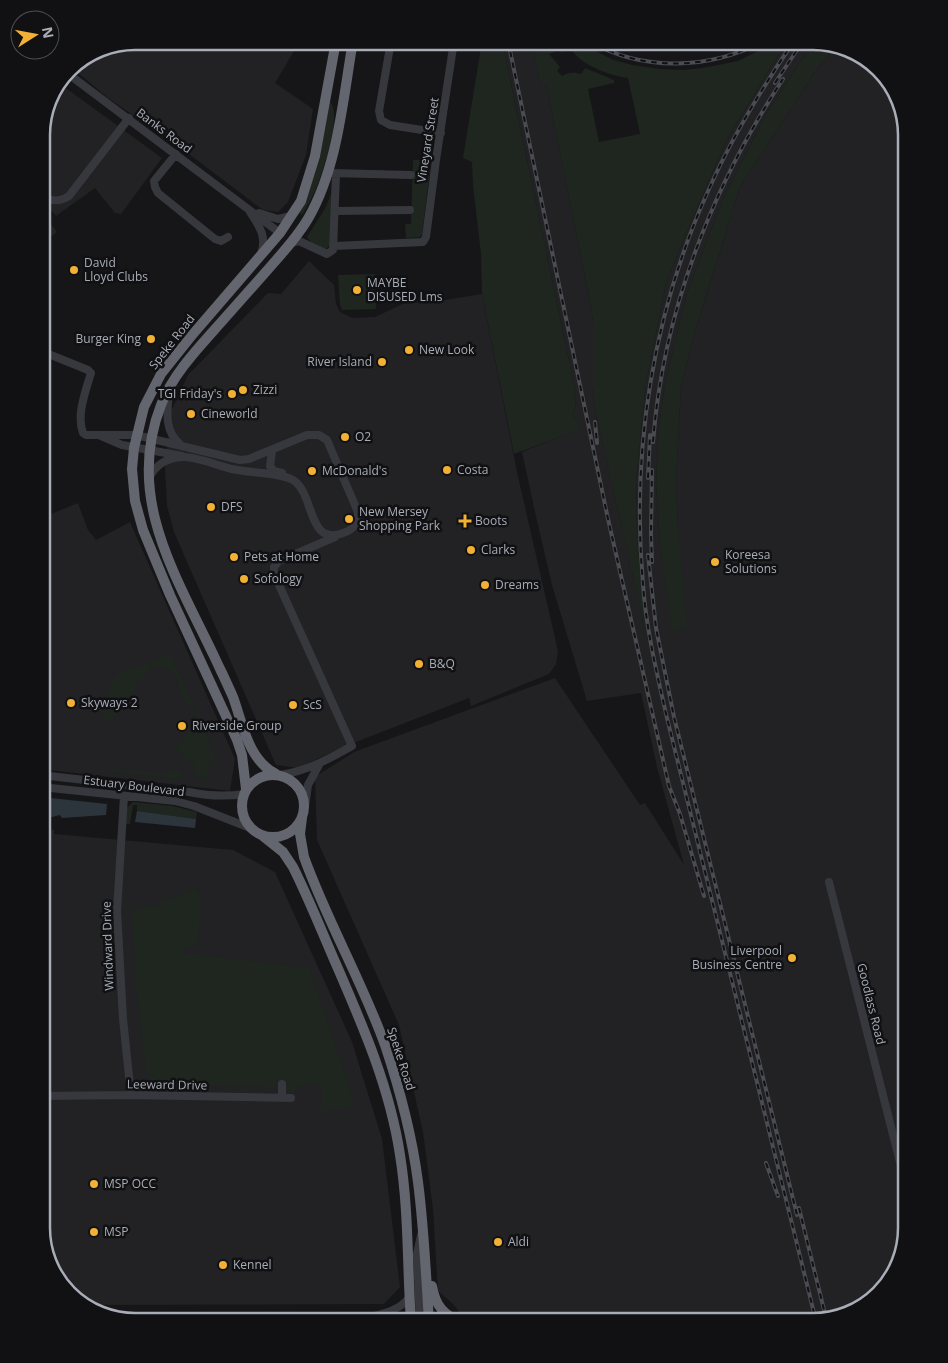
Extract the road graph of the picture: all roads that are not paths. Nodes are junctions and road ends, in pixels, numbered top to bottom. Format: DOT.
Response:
graph roads {
  1 [pos="334,50"];
  2 [pos="351,50"];
  3 [pos="389,50"];
  4 [pos="453,50"];
  5 [pos="73,77"];
  6 [pos="129,118"];
  7 [pos="441,133"];
  8 [pos="176,154"];
  9 [pos="332,174"];
  10 [pos="411,175"];
  11 [pos="50,200"];
  12 [pos="248,208"];
  13 [pos="410,210"];
  14 [pos="335,211"];
  15 [pos="291,216"];
  16 [pos="280,233"];
  17 [pos="228,237"];
  18 [pos="291,244"];
  19 [pos="334,246"];
  20 [pos="260,256"];
  21 [pos="50,355"];
  22 [pos="170,389"];
  23 [pos="100,435"];
  24 [pos="136,435"];
  25 [pos="151,438"];
  26 [pos="122,445"];
  27 [pos="184,447"];
  28 [pos="134,448"];
  29 [pos="149,450"];
  30 [pos="272,450"];
  31 [pos="185,457"];
  32 [pos="133,461"];
  33 [pos="286,477"];
  34 [pos="148,479"];
  35 [pos="319,529"];
  36 [pos="339,535"];
  37 [pos="319,544"];
  38 [pos="319,765"];
  39 [pos="278,775"];
  40 [pos="50,776"];
  41 [pos="50,788"];
  42 [pos="245,791"];
  43 [pos="124,796"];
  44 [pos="305,807"];
  45 [pos="302,818"];
  46 [pos="250,828"];
  47 [pos="263,836"];
  48 [pos="830,882"];
  49 [pos="380,1034"];
  50 [pos="368,1038"];
  51 [pos="282,1084"];
  52 [pos="131,1095"];
  53 [pos="50,1096"];
  54 [pos="282,1098"];
  55 [pos="291,1098"];
  56 [pos="898,1154"];
  57 [pos="423,1228"];
  58 [pos="410,1296"];
  59 [pos="382,1313"];
  60 [pos="416,1313"];
  61 [pos="419,1313"];
  62 [pos="445,1313"];
  1 -- 15 [label="highway, Speke Road"];
  2 -- 9 [label="highway, Speke Road"];
  3 -- 7 [label="street"];
  4 -- 7 [label="street, Vineyard Street"];
  5 -- 6 [label="street, Banks Road"];
  6 -- 8 [label="street, Banks Road"];
  6 -- 11 [label="street"];
  7 -- 19 [label="street, Vineyard Street"];
  8 -- 12 [label="street, Banks Road"];
  8 -- 17 [label="street"];
  9 -- 10 [label="street"];
  9 -- 14 [label="street, Speke Road"];
  9 -- 18 [label="highway, Speke Road"];
  12 -- 15 [label="street, Banks Road"];
  12 -- 16 [label="street, Banks Road"];
  12 -- 20 [label="street, Banks Road"];
  13 -- 14 [label="street"];
  14 -- 19 [label="street, Speke Road"];
  15 -- 16 [label="highway, Speke Road"];
  16 -- 18 [label="highway"];
  16 -- 20 [label="highway, Speke Road"];
  18 -- 19 [label="street"];
  18 -- 22 [label="highway, Speke Road"];
  20 -- 24 [label="highway, Speke Road"];
  21 -- 23 [label="street"];
  22 -- 25 [label="highway, Speke Road"];
  22 -- 27 [label="street"];
  23 -- 24 [label="street"];
  23 -- 26 [label="street"];
  24 -- 25 [label="street"];
  24 -- 28 [label="highway, Speke Road"];
  25 -- 27 [label="street"];
  25 -- 29 [label="highway, Speke Road"];
  26 -- 28 [label="street"];
  26 -- 32 [label="street"];
  27 -- 30 [label="street"];
  28 -- 29 [label="street"];
  28 -- 32 [label="highway, Speke Road"];
  29 -- 31 [label="street"];
  29 -- 34 [label="highway, Speke Road"];
  30 -- 33 [label="street"];
  30 -- 36 [label="street"];
  31 -- 33 [label="street"];
  31 -- 34 [label="street"];
  32 -- 42 [label="highway, Speke Road"];
  33 -- 35 [label="street"];
  34 -- 39 [label="highway, Speke Road"];
  35 -- 36 [label="street"];
  35 -- 37 [label="street"];
  36 -- 37 [label="street"];
  37 -- 38 [label="street"];
  38 -- 39 [label="street"];
  38 -- 44 [label="street"];
  39 -- 42 [label="highway"];
  39 -- 44 [label="highway"];
  40 -- 42 [label="street, Estuary Boulevard"];
  41 -- 43 [label="street, Estuary Boulevard"];
  42 -- 46 [label="highway"];
  43 -- 46 [label="street, Estuary Boulevard"];
  43 -- 52 [label="street, Windward Drive"];
  44 -- 45 [label="highway"];
  45 -- 47 [label="highway"];
  45 -- 49 [label="highway, Speke Road"];
  46 -- 47 [label="highway"];
  47 -- 50 [label="highway, Speke Road"];
  48 -- 56 [label="street, Goodlass Road"];
  49 -- 50 [label="highway"];
  49 -- 57 [label="highway, Speke Road"];
  50 -- 58 [label="highway, Speke Road"];
  51 -- 54 [label="street"];
  52 -- 53 [label="street, Leeward Drive"];
  52 -- 54 [label="street, Leeward Drive"];
  54 -- 55 [label="street, Leeward Drive"];
  57 -- 61 [label="highway, Speke Road"];
  57 -- 62 [label="highway"];
  58 -- 59 [label="street"];
  58 -- 60 [label="highway, Speke Road"];
}
